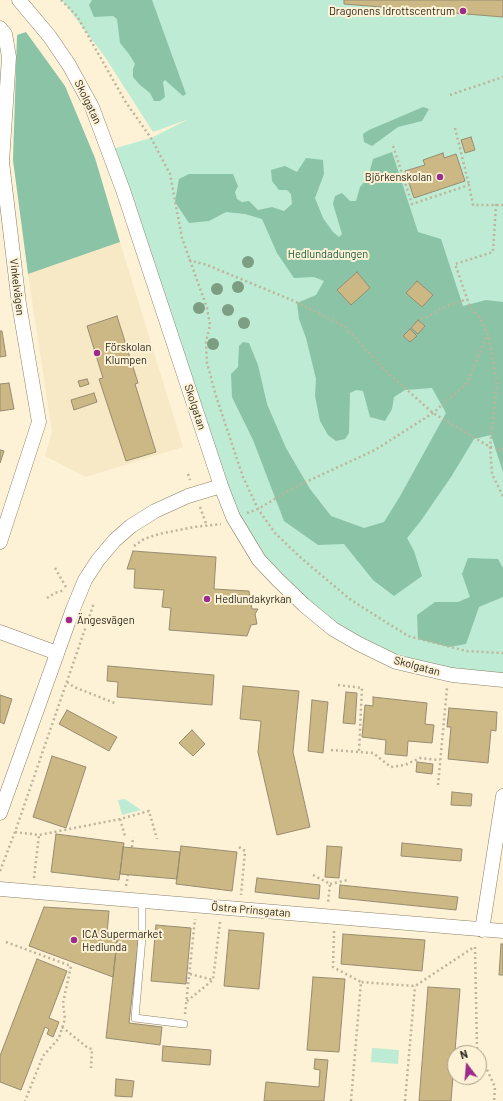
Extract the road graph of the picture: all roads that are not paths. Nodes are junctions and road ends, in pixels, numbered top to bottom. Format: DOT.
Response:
graph roads {
  1 [pos="19,0"];
  2 [pos="0,28"];
  3 [pos="1,162"];
  4 [pos="221,486"];
  5 [pos="0,542"];
  6 [pos="0,632"];
  7 [pos="57,653"];
  8 [pos="503,680"];
  9 [pos="503,796"];
  10 [pos="0,813"];
  11 [pos="0,889"];
  12 [pos="142,901"];
  13 [pos="482,930"];
  14 [pos="503,931"];
  15 [pos="184,1024"];
  1 -- 4 [label="street, Skolgatan"];
  2 -- 3 [label="street, Vinkelvägen"];
  3 -- 5 [label="street, Vinkelvägen"];
  4 -- 7 [label="street"];
  4 -- 8 [label="street, Skolgatan"];
  6 -- 7 [label="street"];
  7 -- 10 [label="street"];
  9 -- 13 [label="street"];
  11 -- 12 [label="street, Östra Prinsgatan"];
  12 -- 13 [label="street, Östra Prinsgatan"];
  12 -- 15 [label="lane"];
  13 -- 14 [label="street, Östra Prinsgatan"];
}
